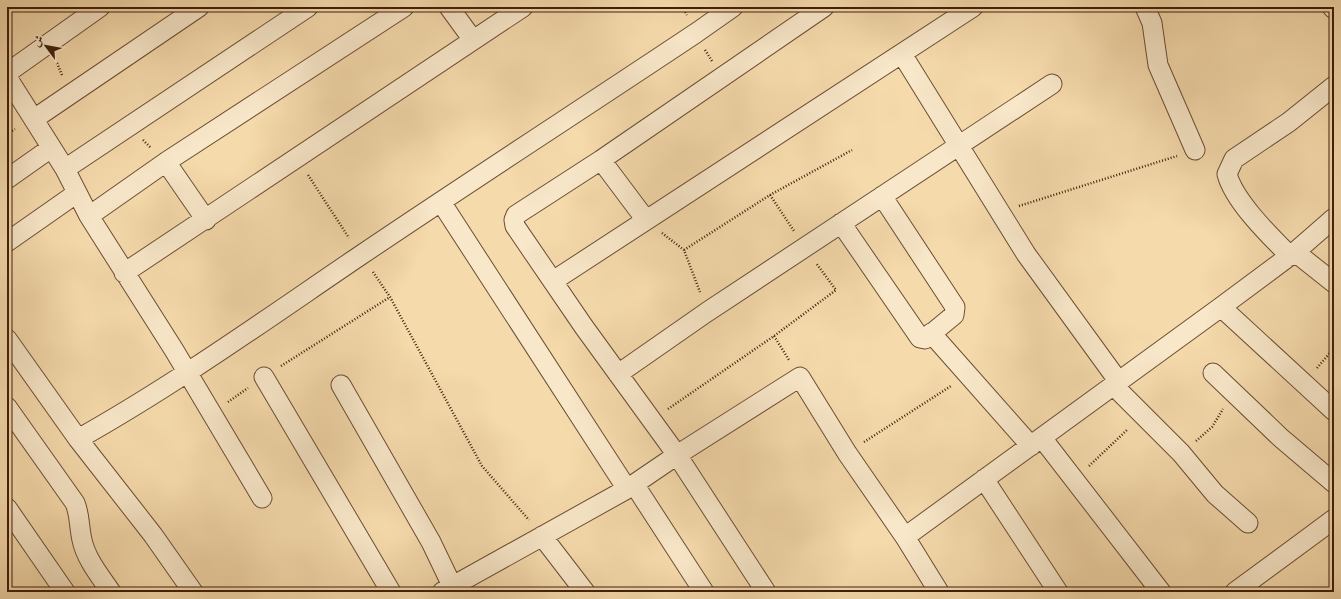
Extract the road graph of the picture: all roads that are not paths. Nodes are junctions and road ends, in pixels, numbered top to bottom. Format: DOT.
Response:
graph roads {
  1 [pos="100,7"];
  2 [pos="199,7"];
  3 [pos="308,7"];
  4 [pos="404,7"];
  5 [pos="448,7"];
  6 [pos="523,7"];
  7 [pos="733,7"];
  8 [pos="824,7"];
  9 [pos="974,7"];
  10 [pos="1145,7"];
  11 [pos="1332,7"];
  12 [pos="1334,9"];
  13 [pos="473,40"];
  14 [pos="902,54"];
  15 [pos="7,73"];
  16 [pos="7,77"];
  17 [pos="1052,84"];
  18 [pos="1334,86"];
  19 [pos="34,119"];
  20 [pos="959,146"];
  21 [pos="51,148"];
  22 [pos="1195,150"];
  23 [pos="601,160"];
  24 [pos="166,162"];
  25 [pos="65,169"];
  26 [pos="7,179"];
  27 [pos="77,193"];
  28 [pos="882,196"];
  29 [pos="441,202"];
  30 [pos="89,216"];
  31 [pos="1334,218"];
  32 [pos="206,220"];
  33 [pos="646,220"];
  34 [pos="841,223"];
  35 [pos="7,242"];
  36 [pos="1293,254"];
  37 [pos="124,273"];
  38 [pos="553,281"];
  39 [pos="1334,283"];
  40 [pos="1221,308"];
  41 [pos="931,333"];
  42 [pos="7,339"];
  43 [pos="187,373"];
  44 [pos="1213,373"];
  45 [pos="618,374"];
  46 [pos="264,377"];
  47 [pos="1116,384"];
  48 [pos="341,385"];
  49 [pos="7,407"];
  50 [pos="1334,411"];
  51 [pos="78,439"];
  52 [pos="1037,442"];
  53 [pos="677,455"];
  54 [pos="984,479"];
  55 [pos="1334,483"];
  56 [pos="631,486"];
  57 [pos="262,498"];
  58 [pos="7,508"];
  59 [pos="1334,519"];
  60 [pos="1248,523"];
  61 [pos="542,536"];
  62 [pos="905,537"];
  63 [pos="450,590"];
  64 [pos="65,592"];
  65 [pos="111,592"];
  66 [pos="193,592"];
  67 [pos="391,592"];
  68 [pos="585,592"];
  69 [pos="704,592"];
  70 [pos="766,592"];
  71 [pos="939,592"];
  72 [pos="1058,592"];
  73 [pos="1161,592"];
  74 [pos="1235,592"];
  1 -- 15 [label="street"];
  2 -- 19 [label="street"];
  3 -- 25 [label="street"];
  4 -- 24 [label="street"];
  5 -- 13 [label="street"];
  6 -- 13 [label="street"];
  7 -- 29 [label="street"];
  8 -- 23 [label="street"];
  9 -- 14 [label="street"];
  10 -- 22 [label="street"];
  11 -- 12 [label="street"];
  13 -- 32 [label="street"];
  14 -- 20 [label="street"];
  14 -- 33 [label="street"];
  16 -- 19 [label="street"];
  17 -- 20 [label="street"];
  18 -- 36 [label="street"];
  19 -- 21 [label="street"];
  20 -- 28 [label="street"];
  20 -- 47 [label="street"];
  21 -- 25 [label="street"];
  21 -- 26 [label="street"];
  23 -- 33 [label="street"];
  23 -- 38 [label="street"];
  24 -- 30 [label="street"];
  24 -- 32 [label="street"];
  25 -- 27 [label="street"];
  27 -- 30 [label="street"];
  27 -- 35 [label="street"];
  28 -- 34 [label="street"];
  28 -- 41 [label="street"];
  29 -- 43 [label="street"];
  29 -- 56 [label="street"];
  30 -- 37 [label="street"];
  31 -- 36 [label="street"];
  32 -- 37 [label="street"];
  33 -- 38 [label="street"];
  34 -- 41 [label="street"];
  34 -- 45 [label="street"];
  36 -- 39 [label="street"];
  36 -- 40 [label="street"];
  37 -- 43 [label="street"];
  38 -- 45 [label="street"];
  40 -- 47 [label="street"];
  40 -- 50 [label="street"];
  41 -- 52 [label="street"];
  42 -- 51 [label="street"];
  43 -- 51 [label="street"];
  43 -- 57 [label="street"];
  44 -- 55 [label="street"];
  45 -- 53 [label="street"];
  46 -- 67 [label="street"];
  47 -- 52 [label="street"];
  47 -- 60 [label="street"];
  48 -- 63 [label="street"];
  49 -- 65 [label="street"];
  51 -- 66 [label="street"];
  52 -- 54 [label="street"];
  52 -- 73 [label="street"];
  53 -- 56 [label="street"];
  53 -- 62 [label="street"];
  53 -- 70 [label="street"];
  54 -- 62 [label="street"];
  54 -- 72 [label="street"];
  56 -- 61 [label="street"];
  56 -- 69 [label="street"];
  58 -- 64 [label="street"];
  59 -- 74 [label="street"];
  61 -- 63 [label="street"];
  61 -- 68 [label="street"];
  62 -- 71 [label="street"];
}
